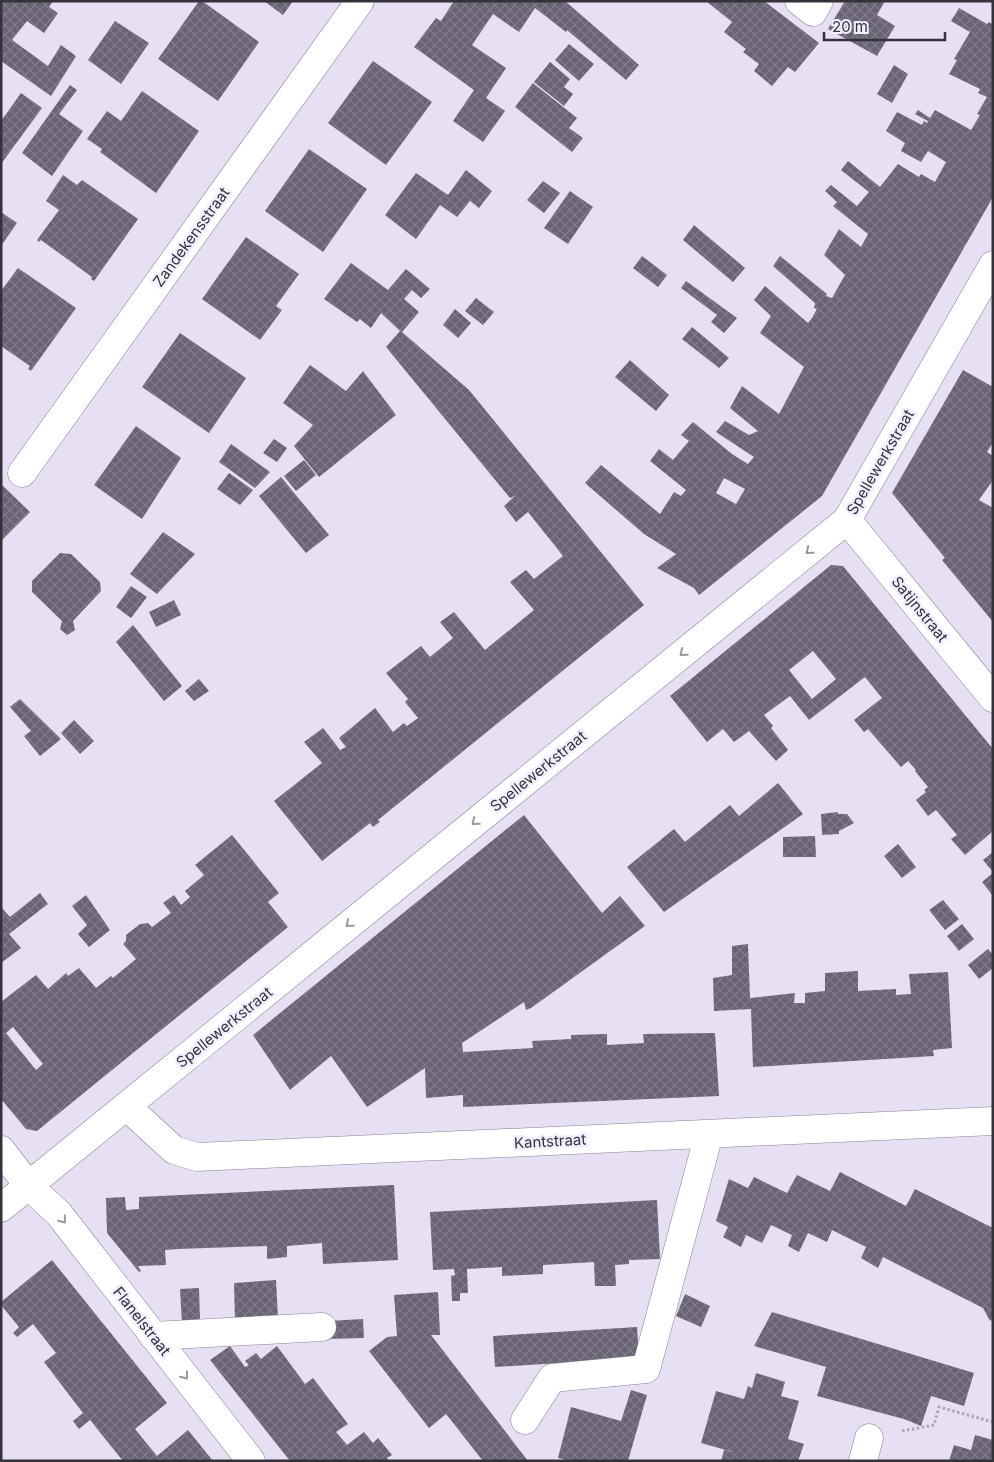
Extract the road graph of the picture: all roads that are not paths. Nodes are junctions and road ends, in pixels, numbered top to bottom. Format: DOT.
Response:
graph roads {
  1 [pos="360,1"];
  2 [pos="799,1"];
  3 [pos="819,1"];
  4 [pos="993,265"];
  5 [pos="22,473"];
  6 [pos="847,520"];
  7 [pos="993,698"];
  8 [pos="126,1106"];
  9 [pos="993,1121"];
  10 [pos="709,1134"];
  11 [pos="1,1150"];
  12 [pos="29,1186"];
  13 [pos="1,1208"];
  14 [pos="322,1327"];
  15 [pos="153,1336"];
  16 [pos="525,1420"];
  17 [pos="251,1461"];
  1 -- 5 [label="street, Zandekensstraat"];
  2 -- 3 [label="street"];
  4 -- 6 [label="street, Spellewerkstraat"];
  6 -- 7 [label="street, Satijnstraat"];
  6 -- 8 [label="street, Spellewerkstraat, one-way"];
  8 -- 10 [label="street, Kantstraat"];
  8 -- 12 [label="street, Spellewerkstraat"];
  9 -- 10 [label="street, Kantstraat"];
  10 -- 16 [label="street"];
  11 -- 12 [label="street, Flanelstraat"];
  12 -- 13 [label="street, Spellewerkstraat"];
  12 -- 15 [label="street, Flanelstraat, one-way"];
  14 -- 15 [label="street"];
  15 -- 17 [label="street, Flanelstraat, one-way"];
}
